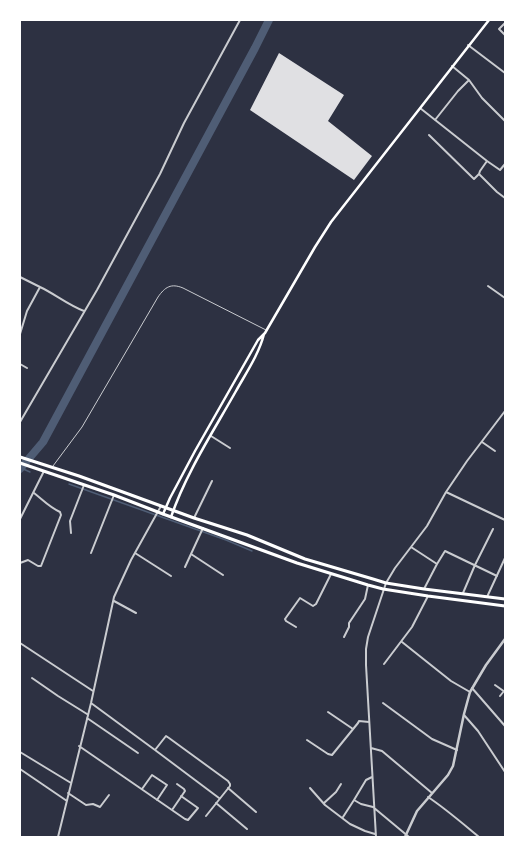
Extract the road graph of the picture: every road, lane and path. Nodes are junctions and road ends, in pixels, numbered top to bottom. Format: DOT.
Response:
graph roads {
  1 [pos="240,20"];
  2 [pos="489,20"];
  3 [pos="505,24"];
  4 [pos="505,35"];
  5 [pos="468,45"];
  6 [pos="455,68"];
  7 [pos="505,73"];
  8 [pos="469,80"];
  9 [pos="420,108"];
  10 [pos="435,120"];
  11 [pos="505,121"];
  12 [pos="429,135"];
  13 [pos="487,161"];
  14 [pos="505,164"];
  15 [pos="479,174"];
  16 [pos="505,198"];
  17 [pos="20,277"];
  18 [pos="488,286"];
  19 [pos="40,287"];
  20 [pos="505,298"];
  21 [pos="84,311"];
  22 [pos="266,330"];
  23 [pos="264,333"];
  24 [pos="20,334"];
  25 [pos="20,364"];
  26 [pos="27,368"];
  27 [pos="505,411"];
  28 [pos="504,416"];
  29 [pos="20,422"];
  30 [pos="211,436"];
  31 [pos="482,442"];
  32 [pos="230,448"];
  33 [pos="495,451"];
  34 [pos="20,457"];
  35 [pos="189,462"];
  36 [pos="20,463"];
  37 [pos="195,465"];
  38 [pos="52,467"];
  39 [pos="44,471"];
  40 [pos="212,481"];
  41 [pos="84,486"];
  42 [pos="34,492"];
  43 [pos="446,492"];
  44 [pos="114,497"];
  45 [pos="161,506"];
  46 [pos="165,507"];
  47 [pos="174,510"];
  48 [pos="157,514"];
  49 [pos="163,514"];
  50 [pos="171,518"];
  51 [pos="194,518"];
  52 [pos="20,519"];
  53 [pos="505,520"];
  54 [pos="493,529"];
  55 [pos="202,531"];
  56 [pos="71,533"];
  57 [pos="411,547"];
  58 [pos="91,553"];
  59 [pos="135,553"];
  60 [pos="191,554"];
  61 [pos="505,558"];
  62 [pos="20,563"];
  63 [pos="437,564"];
  64 [pos="475,565"];
  65 [pos="185,566"];
  66 [pos="332,574"];
  67 [pos="223,575"];
  68 [pos="171,576"];
  69 [pos="497,576"];
  70 [pos="386,583"];
  71 [pos="368,586"];
  72 [pos="384,589"];
  73 [pos="424,589"];
  74 [pos="462,594"];
  75 [pos="428,596"];
  76 [pos="487,597"];
  77 [pos="505,599"];
  78 [pos="114,601"];
  79 [pos="505,606"];
  80 [pos="136,613"];
  81 [pos="296,627"];
  82 [pos="344,637"];
  83 [pos="505,639"];
  84 [pos="402,642"];
  85 [pos="20,643"];
  86 [pos="384,664"];
  87 [pos="32,678"];
  88 [pos="495,685"];
  89 [pos="472,688"];
  90 [pos="93,692"];
  91 [pos="470,692"];
  92 [pos="504,692"];
  93 [pos="500,696"];
  94 [pos="91,703"];
  95 [pos="383,703"];
  96 [pos="328,712"];
  97 [pos="87,714"];
  98 [pos="464,714"];
  99 [pos="87,718"];
  100 [pos="368,722"];
  101 [pos="505,726"];
  102 [pos="353,729"];
  103 [pos="307,740"];
  104 [pos="79,746"];
  105 [pos="371,748"];
  106 [pos="155,750"];
  107 [pos="457,750"];
  108 [pos="20,752"];
  109 [pos="138,753"];
  110 [pos="20,769"];
  111 [pos="505,772"];
  112 [pos="371,777"];
  113 [pos="71,783"];
  114 [pos="177,784"];
  115 [pos="340,784"];
  116 [pos="228,788"];
  117 [pos="310,788"];
  118 [pos="142,789"];
  119 [pos="432,793"];
  120 [pos="68,794"];
  121 [pos="109,795"];
  122 [pos="181,796"];
  123 [pos="428,797"];
  124 [pos="219,798"];
  125 [pos="157,800"];
  126 [pos="354,800"];
  127 [pos="67,801"];
  128 [pos="216,803"];
  129 [pos="324,804"];
  130 [pos="371,807"];
  131 [pos="172,810"];
  132 [pos="256,812"];
  133 [pos="206,816"];
  134 [pos="343,817"];
  135 [pos="247,829"];
  136 [pos="374,834"];
  137 [pos="406,836"];
  138 [pos="58,837"];
  139 [pos="479,837"];
  1 -- 21 [label="street"];
  2 -- 5 [label="main road"];
  3 -- 4 [label="street"];
  5 -- 6 [label="main road"];
  5 -- 7 [label="street"];
  6 -- 8 [label="street"];
  6 -- 9 [label="main road"];
  8 -- 10 [label="street"];
  8 -- 11 [label="street"];
  9 -- 10 [label="street"];
  9 -- 22 [label="main road"];
  10 -- 13 [label="street"];
  12 -- 15 [label="street"];
  13 -- 14 [label="street"];
  13 -- 15 [label="street"];
  15 -- 16 [label="street"];
  17 -- 19 [label="street"];
  18 -- 20 [label="street"];
  19 -- 21 [label="street"];
  19 -- 24 [label="street"];
  21 -- 29 [label="street"];
  22 -- 23 [label="main road"];
  22 -- 38 [label="lane"];
  23 -- 30 [label="main road"];
  23 -- 35 [label="main road"];
  25 -- 26 [label="street"];
  27 -- 28 [label="street"];
  28 -- 31 [label="street"];
  30 -- 32 [label="street"];
  30 -- 37 [label="main road"];
  31 -- 33 [label="street"];
  31 -- 43 [label="street"];
  34 -- 38 [label="highway"];
  35 -- 37 [label="main road"];
  35 -- 46 [label="main road"];
  36 -- 39 [label="highway"];
  37 -- 47 [label="main road"];
  38 -- 45 [label="highway"];
  39 -- 41 [label="highway"];
  39 -- 42 [label="street"];
  40 -- 51 [label="street"];
  41 -- 44 [label="highway"];
  41 -- 56 [label="street"];
  42 -- 52 [label="street"];
  42 -- 62 [label="street"];
  43 -- 53 [label="street"];
  43 -- 57 [label="street"];
  44 -- 48 [label="highway"];
  44 -- 58 [label="street"];
  45 -- 46 [label="highway"];
  45 -- 48 [label="street"];
  46 -- 47 [label="highway"];
  46 -- 49 [label="main road"];
  47 -- 50 [label="main road"];
  47 -- 51 [label="highway"];
  48 -- 49 [label="highway"];
  48 -- 59 [label="street"];
  49 -- 50 [label="highway"];
  50 -- 55 [label="highway"];
  51 -- 70 [label="highway"];
  54 -- 64 [label="street"];
  55 -- 60 [label="street"];
  55 -- 66 [label="highway"];
  57 -- 63 [label="street"];
  57 -- 70 [label="street"];
  59 -- 68 [label="street"];
  59 -- 78 [label="street"];
  60 -- 65 [label="street"];
  60 -- 67 [label="street"];
  61 -- 69 [label="street"];
  63 -- 64 [label="street"];
  63 -- 73 [label="street"];
  64 -- 69 [label="street"];
  64 -- 74 [label="street"];
  66 -- 71 [label="highway"];
  66 -- 81 [label="street"];
  69 -- 76 [label="street"];
  70 -- 72 [label="street"];
  70 -- 73 [label="highway"];
  71 -- 72 [label="highway"];
  71 -- 82 [label="street"];
  72 -- 75 [label="highway"];
  72 -- 100 [label="street"];
  73 -- 74 [label="highway"];
  74 -- 76 [label="highway"];
  75 -- 79 [label="highway"];
  75 -- 84 [label="street"];
  76 -- 77 [label="highway"];
  78 -- 80 [label="street"];
  78 -- 90 [label="street"];
  83 -- 89 [label="street"];
  84 -- 86 [label="street"];
  84 -- 91 [label="street"];
  85 -- 90 [label="street"];
  87 -- 97 [label="street"];
  88 -- 92 [label="street"];
  89 -- 91 [label="street"];
  89 -- 101 [label="street"];
  90 -- 94 [label="street"];
  91 -- 98 [label="street"];
  92 -- 93 [label="street"];
  94 -- 97 [label="street"];
  94 -- 106 [label="street"];
  95 -- 107 [label="street"];
  96 -- 102 [label="street"];
  97 -- 99 [label="street"];
  98 -- 107 [label="street"];
  98 -- 111 [label="street"];
  99 -- 104 [label="street"];
  99 -- 109 [label="street"];
  100 -- 102 [label="street"];
  100 -- 105 [label="street"];
  102 -- 103 [label="street"];
  104 -- 113 [label="street"];
  104 -- 118 [label="street"];
  105 -- 112 [label="street"];
  105 -- 119 [label="street"];
  106 -- 116 [label="street"];
  106 -- 124 [label="street"];
  107 -- 119 [label="street"];
  108 -- 113 [label="street"];
  110 -- 127 [label="street"];
  112 -- 126 [label="street"];
  112 -- 130 [label="street"];
  113 -- 120 [label="street"];
  114 -- 122 [label="street"];
  115 -- 129 [label="street"];
  116 -- 124 [label="street"];
  116 -- 132 [label="street"];
  117 -- 129 [label="street"];
  118 -- 125 [label="street"];
  118 -- 125 [label="street"];
  119 -- 123 [label="street"];
  120 -- 121 [label="street"];
  120 -- 127 [label="street"];
  122 -- 131 [label="street"];
  122 -- 131 [label="street"];
  123 -- 137 [label="street"];
  123 -- 139 [label="street"];
  124 -- 128 [label="street"];
  125 -- 131 [label="street"];
  126 -- 130 [label="street"];
  126 -- 134 [label="street"];
  127 -- 138 [label="street"];
  128 -- 133 [label="street"];
  128 -- 135 [label="street"];
  129 -- 134 [label="street"];
  130 -- 136 [label="street"];
  130 -- 137 [label="street"];
  134 -- 136 [label="street"];
}
